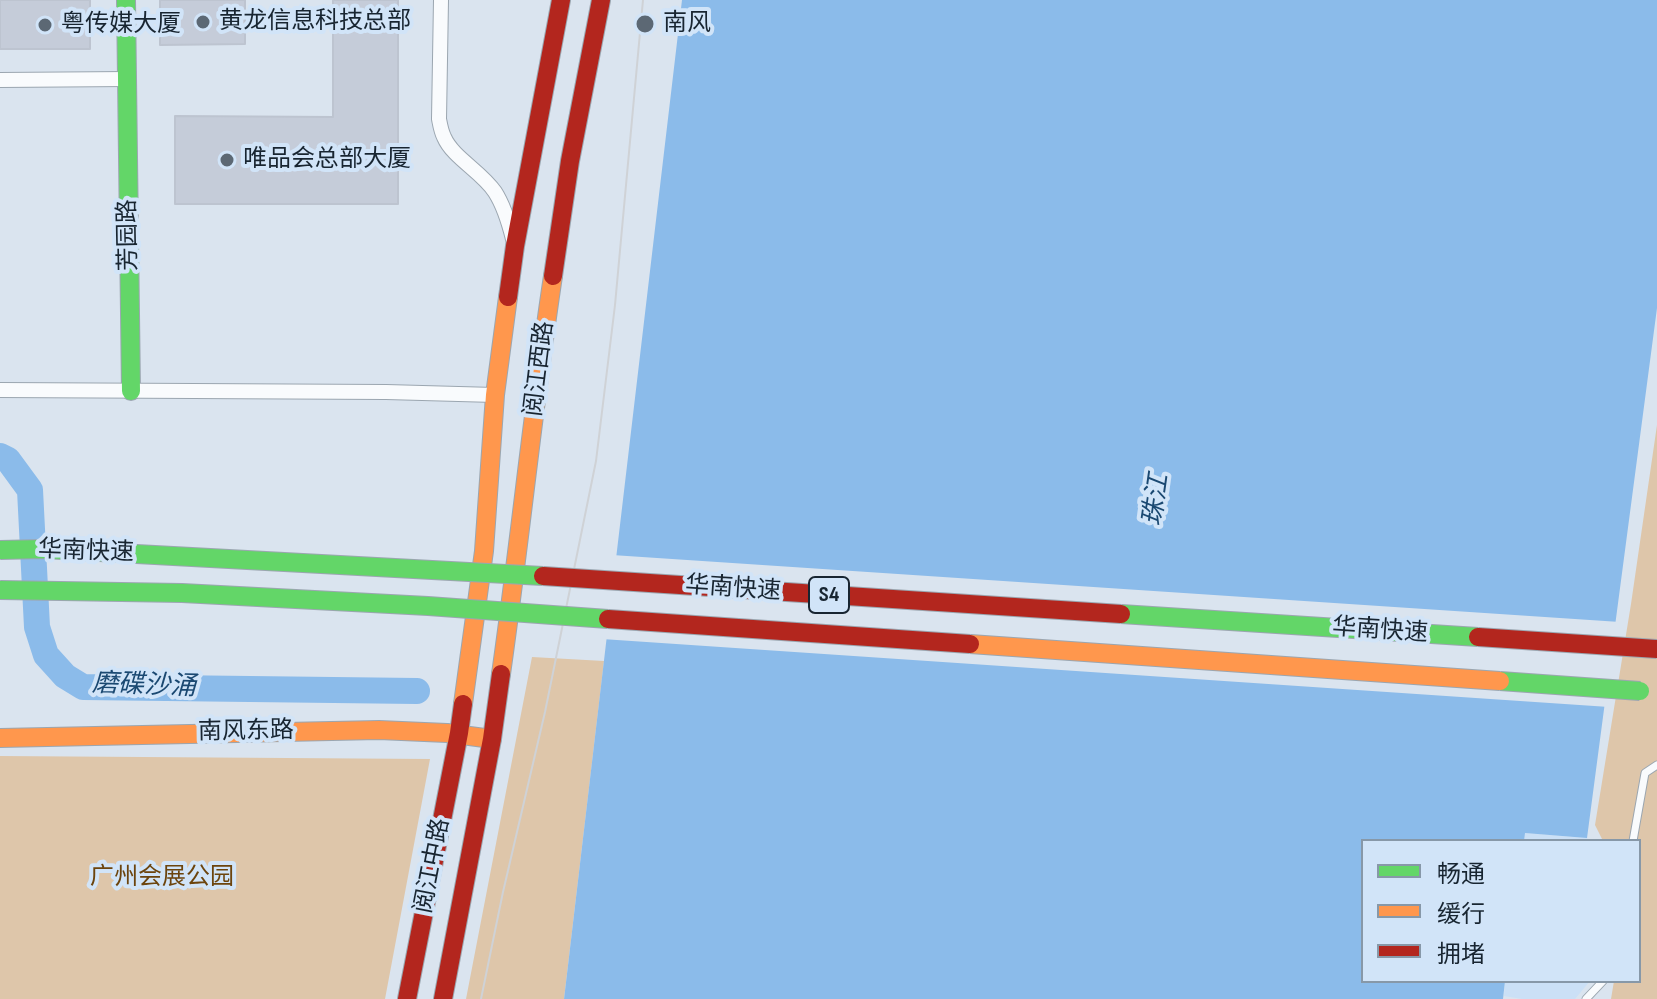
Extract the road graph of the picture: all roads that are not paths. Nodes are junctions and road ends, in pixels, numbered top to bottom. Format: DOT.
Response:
graph roads {
  1 [pos="126,0"];
  2 [pos="441,0"];
  3 [pos="561,0"];
  4 [pos="601,0"];
  5 [pos="127,79"];
  6 [pos="0,80"];
  7 [pos="515,246"];
  8 [pos="0,390"];
  9 [pos="131,391"];
  10 [pos="495,395"];
  11 [pos="0,550"];
  12 [pos="0,590"];
  13 [pos="1657,649"];
  14 [pos="1640,691"];
  15 [pos="459,733"];
  16 [pos="0,738"];
  17 [pos="492,739"];
  18 [pos="1657,765"];
  19 [pos="1633,839"];
  20 [pos="1601,983"];
  21 [pos="407,999"];
  22 [pos="443,999"];
  23 [pos="1586,999"];
  1 -- 5 [label="main road, 芳园路"];
  2 -- 7 [label="street"];
  3 -- 7 [label="main road, 阅江西路"];
  4 -- 17 [label="main road, 阅江西路"];
  5 -- 6 [label="street"];
  5 -- 9 [label="main road, 芳园路"];
  7 -- 10 [label="main road, 阅江西路"];
  8 -- 9 [label="street"];
  9 -- 10 [label="street"];
  10 -- 15 [label="main road, 阅江西路"];
  11 -- 13 [label="main road, 华南快速 / S4, bridge"];
  12 -- 14 [label="main road, 华南快速 / S4, bridge"];
  15 -- 16 [label="main road, 南风东路"];
  15 -- 17 [label="main road, 南风东路"];
  15 -- 21 [label="main road, 阅江中路"];
  17 -- 22 [label="main road, 阅江中路"];
  18 -- 19 [label="lane"];
  20 -- 23 [label="lane"];
}
